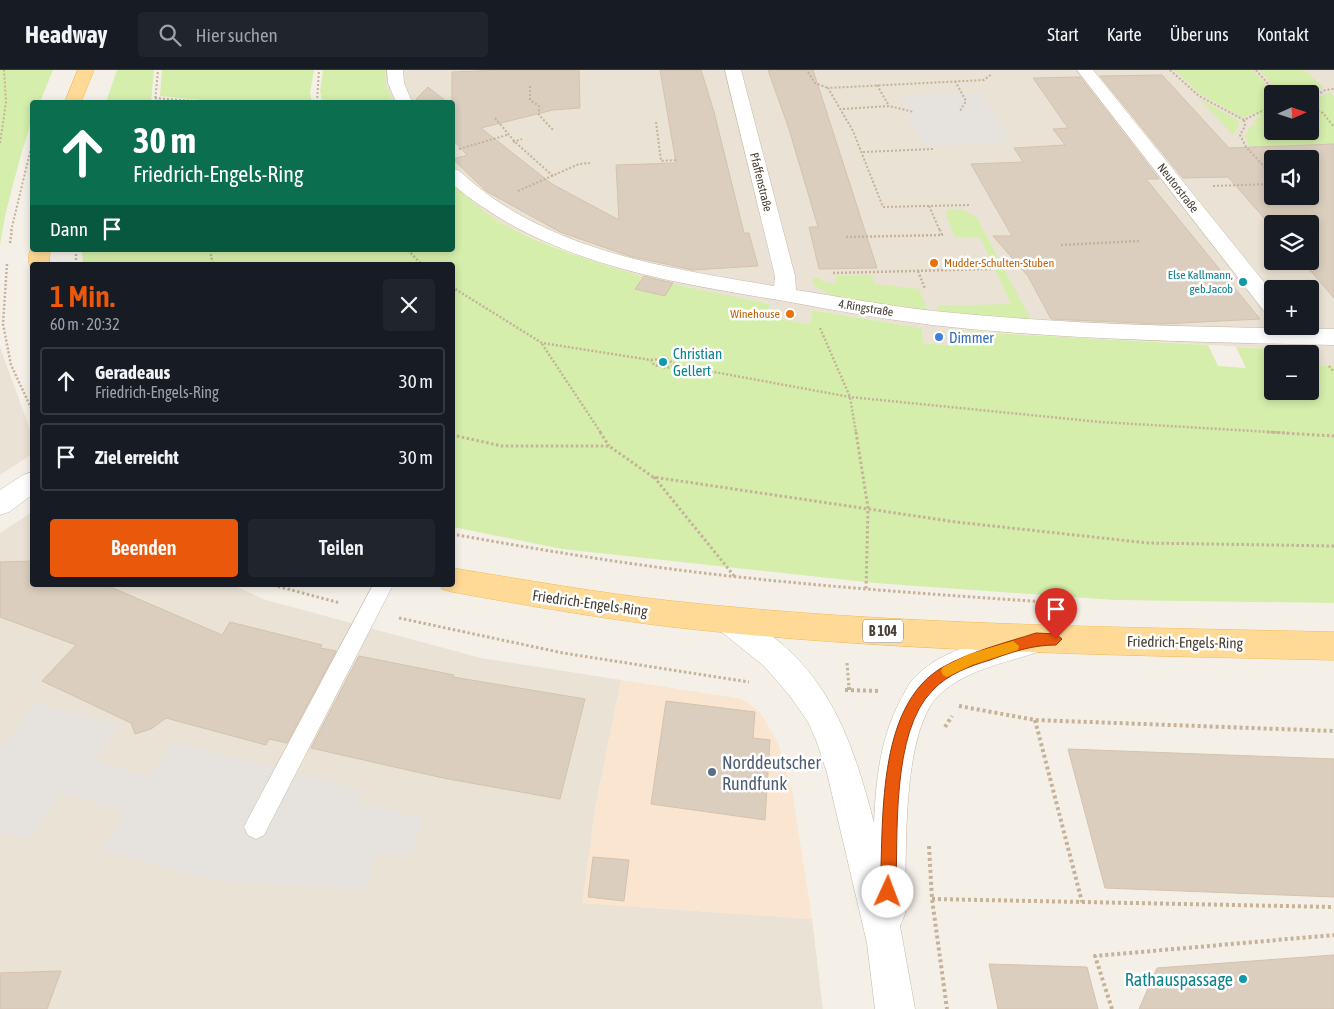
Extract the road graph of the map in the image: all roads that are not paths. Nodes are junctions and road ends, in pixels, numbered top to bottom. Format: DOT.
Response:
graph roads {
  1 [pos="86,70"];
  2 [pos="395,70"];
  3 [pos="733,70"];
  4 [pos="1085,70"];
  5 [pos="74,100"];
  6 [pos="403,100"];
  7 [pos="455,177"];
  8 [pos="785,285"];
  9 [pos="1264,296"];
  10 [pos="1264,335"];
  11 [pos="1319,335"];
  12 [pos="1334,337"];
  13 [pos="30,483"];
  14 [pos="0,504"];
  15 [pos="455,581"];
  16 [pos="382,587"];
  17 [pos="729,621"];
  18 [pos="1036,639"];
  19 [pos="1334,646"];
  20 [pos="256,827"];
  21 [pos="886,943"];
  22 [pos="895,1009"];
  1 -- 5 [label="main road"];
  2 -- 6 [label="street"];
  3 -- 8 [label="street, Pfaffenstraße"];
  4 -- 9 [label="street, Neutorstraße"];
  7 -- 8 [label="street, 4.Ringstraße"];
  8 -- 10 [label="street, 4.Ringstraße"];
  11 -- 12 [label="street, 4.Ringstraße"];
  13 -- 14 [label="street"];
  15 -- 17 [label="main road, Friedrich-Engels-Ring / B 104"];
  16 -- 20 [label="lane"];
  17 -- 18 [label="main road, Friedrich-Engels-Ring / B 104"];
  17 -- 21 [label="street"];
  18 -- 19 [label="main road, Friedrich-Engels-Ring / B 104"];
  18 -- 21 [label="street, Friedrich-Engels-Ring"];
  21 -- 22 [label="street"];
}
